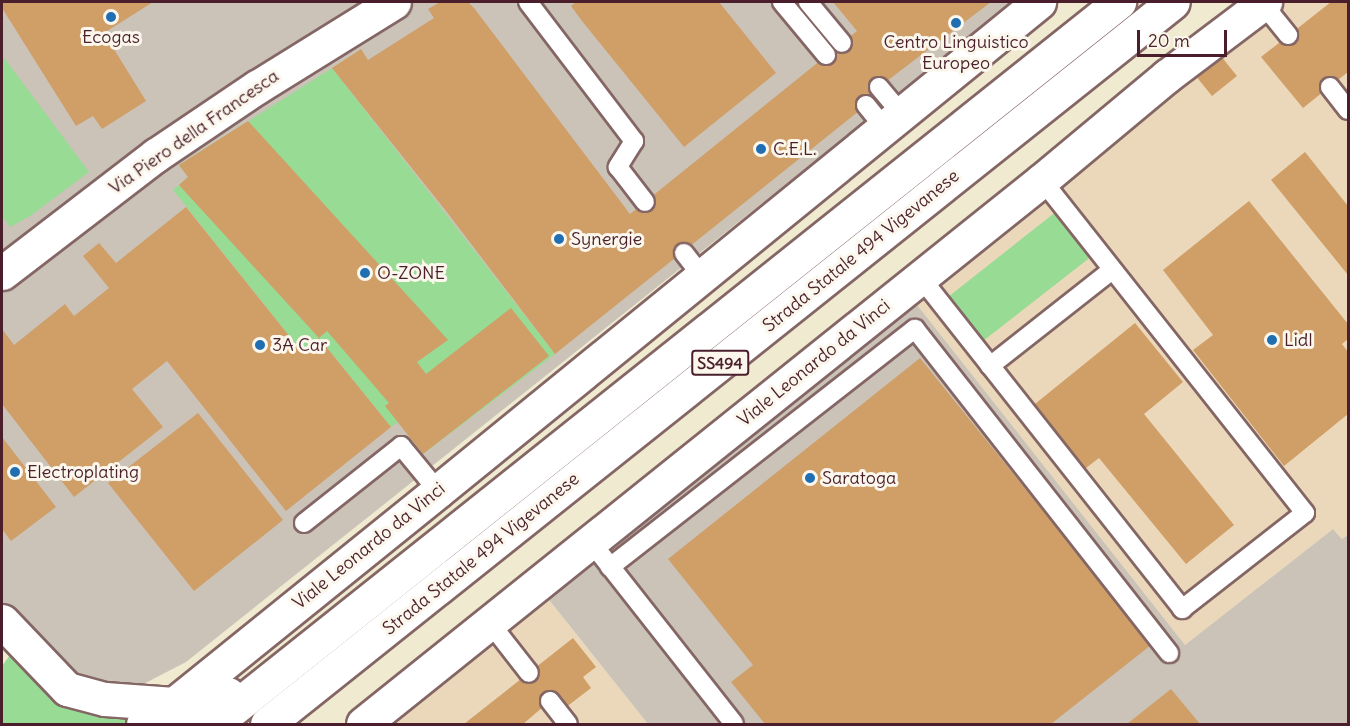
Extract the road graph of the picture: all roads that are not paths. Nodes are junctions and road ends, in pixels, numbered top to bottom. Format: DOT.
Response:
graph roads {
  1 [pos="394,2"];
  2 [pos="528,2"];
  3 [pos="782,2"];
  4 [pos="808,2"];
  5 [pos="1039,2"];
  6 [pos="1119,2"];
  7 [pos="1173,2"];
  8 [pos="1264,3"];
  9 [pos="1288,35"];
  10 [pos="842,43"];
  11 [pos="826,55"];
  12 [pos="879,87"];
  13 [pos="1330,87"];
  14 [pos="1348,110"];
  15 [pos="884,115"];
  16 [pos="1042,180"];
  17 [pos="645,202"];
  18 [pos="1112,270"];
  19 [pos="2,273"];
  20 [pos="921,278"];
  21 [pos="904,315"];
  22 [pos="990,366"];
  23 [pos="438,491"];
  24 [pos="304,523"];
  25 [pos="601,555"];
  26 [pos="358,610"];
  27 [pos="2,621"];
  28 [pos="490,623"];
  29 [pos="1169,653"];
  30 [pos="529,673"];
  31 [pos="550,701"];
  32 [pos="178,714"];
  33 [pos="143,724"];
  34 [pos="214,724"];
  35 [pos="267,724"];
  36 [pos="363,724"];
  37 [pos="568,724"];
  38 [pos="734,724"];
  1 -- 19 [label="street, Via Piero della Francesca"];
  2 -- 17 [label="lane"];
  3 -- 11 [label="lane"];
  4 -- 10 [label="lane"];
  5 -- 15 [label="street, Viale Leonardo da Vinci"];
  6 -- 26 [label="street, Strada Statale 494 Vigevanese / SS494"];
  7 -- 35 [label="street, Strada Statale 494 Vigevanese / SS494"];
  8 -- 9 [label="lane"];
  8 -- 16 [label="street, Viale Leonardo da Vinci"];
  12 -- 15 [label="lane"];
  13 -- 14 [label="lane"];
  15 -- 23 [label="street, Viale Leonardo da Vinci"];
  16 -- 18 [label="lane"];
  16 -- 20 [label="street, Viale Leonardo da Vinci"];
  18 -- 22 [label="lane"];
  18 -- 22 [label="lane"];
  20 -- 21 [label="street, Viale Leonardo da Vinci"];
  20 -- 22 [label="lane"];
  21 -- 25 [label="street, Viale Leonardo da Vinci"];
  21 -- 29 [label="lane"];
  23 -- 24 [label="lane"];
  23 -- 32 [label="street, Viale Leonardo da Vinci"];
  25 -- 28 [label="street, Viale Leonardo da Vinci"];
  25 -- 38 [label="lane"];
  26 -- 32 [label="street"];
  26 -- 34 [label="street, Strada Statale 494 Vigevanese / SS494"];
  27 -- 32 [label="street"];
  28 -- 30 [label="lane"];
  28 -- 36 [label="street, Viale Leonardo da Vinci"];
  31 -- 37 [label="lane"];
  32 -- 33 [label="street"];
}
